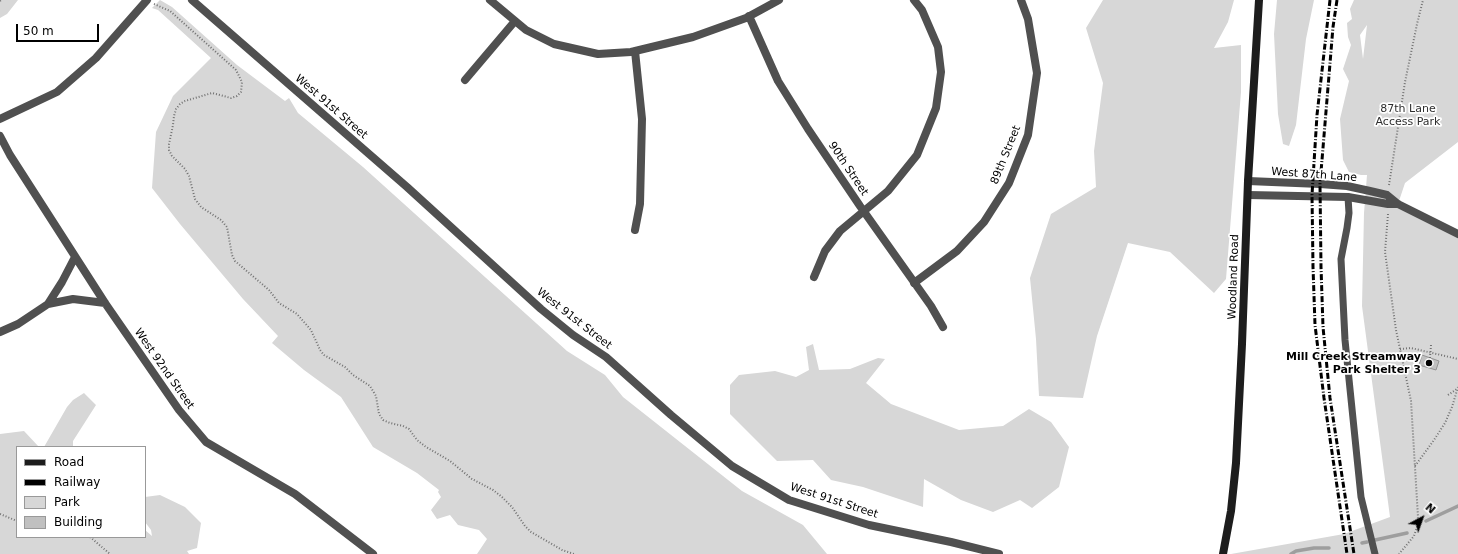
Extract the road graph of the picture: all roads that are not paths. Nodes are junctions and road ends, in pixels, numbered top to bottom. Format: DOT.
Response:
graph roads {
  1 [pos="192,0"];
  2 [pos="490,0"];
  3 [pos="779,0"];
  4 [pos="914,0"];
  5 [pos="1021,0"];
  6 [pos="1259,0"];
  7 [pos="149,1"];
  8 [pos="748,16"];
  9 [pos="515,21"];
  10 [pos="635,51"];
  11 [pos="465,80"];
  12 [pos="0,119"];
  13 [pos="0,136"];
  14 [pos="1248,181"];
  15 [pos="1248,195"];
  16 [pos="1348,197"];
  17 [pos="1388,200"];
  18 [pos="863,211"];
  19 [pos="635,230"];
  20 [pos="1458,234"];
  21 [pos="74,257"];
  22 [pos="814,277"];
  23 [pos="914,283"];
  24 [pos="105,303"];
  25 [pos="48,304"];
  26 [pos="943,327"];
  27 [pos="0,332"];
  28 [pos="373,554"];
  29 [pos="999,554"];
  30 [pos="1223,554"];
  31 [pos="1375,554"];
  1 -- 29 [label="street, West 91st Street"];
  2 -- 9 [label="street"];
  3 -- 8 [label="street"];
  4 -- 18 [label="street"];
  5 -- 23 [label="street, 89th Street"];
  6 -- 14 [label="main road, Woodland Road"];
  7 -- 12 [label="street"];
  8 -- 10 [label="street"];
  8 -- 18 [label="street, 90th Street"];
  9 -- 10 [label="street"];
  9 -- 11 [label="street"];
  10 -- 19 [label="street"];
  13 -- 21 [label="street, West 92nd Street"];
  14 -- 15 [label="main road, Woodland Road"];
  14 -- 17 [label="street, West 87th Lane"];
  15 -- 16 [label="street, West 87th Lane"];
  15 -- 30 [label="main road, Woodland Road"];
  16 -- 17 [label="street, West 87th Lane"];
  16 -- 31 [label="lane"];
  17 -- 20 [label="street, West 87th Lane"];
  18 -- 22 [label="street"];
  18 -- 23 [label="street, 90th Street"];
  21 -- 24 [label="street, West 92nd Street"];
  21 -- 25 [label="street"];
  23 -- 26 [label="street, 90th Street"];
  24 -- 25 [label="street"];
  24 -- 28 [label="street, West 92nd Street"];
  25 -- 27 [label="street"];
}
